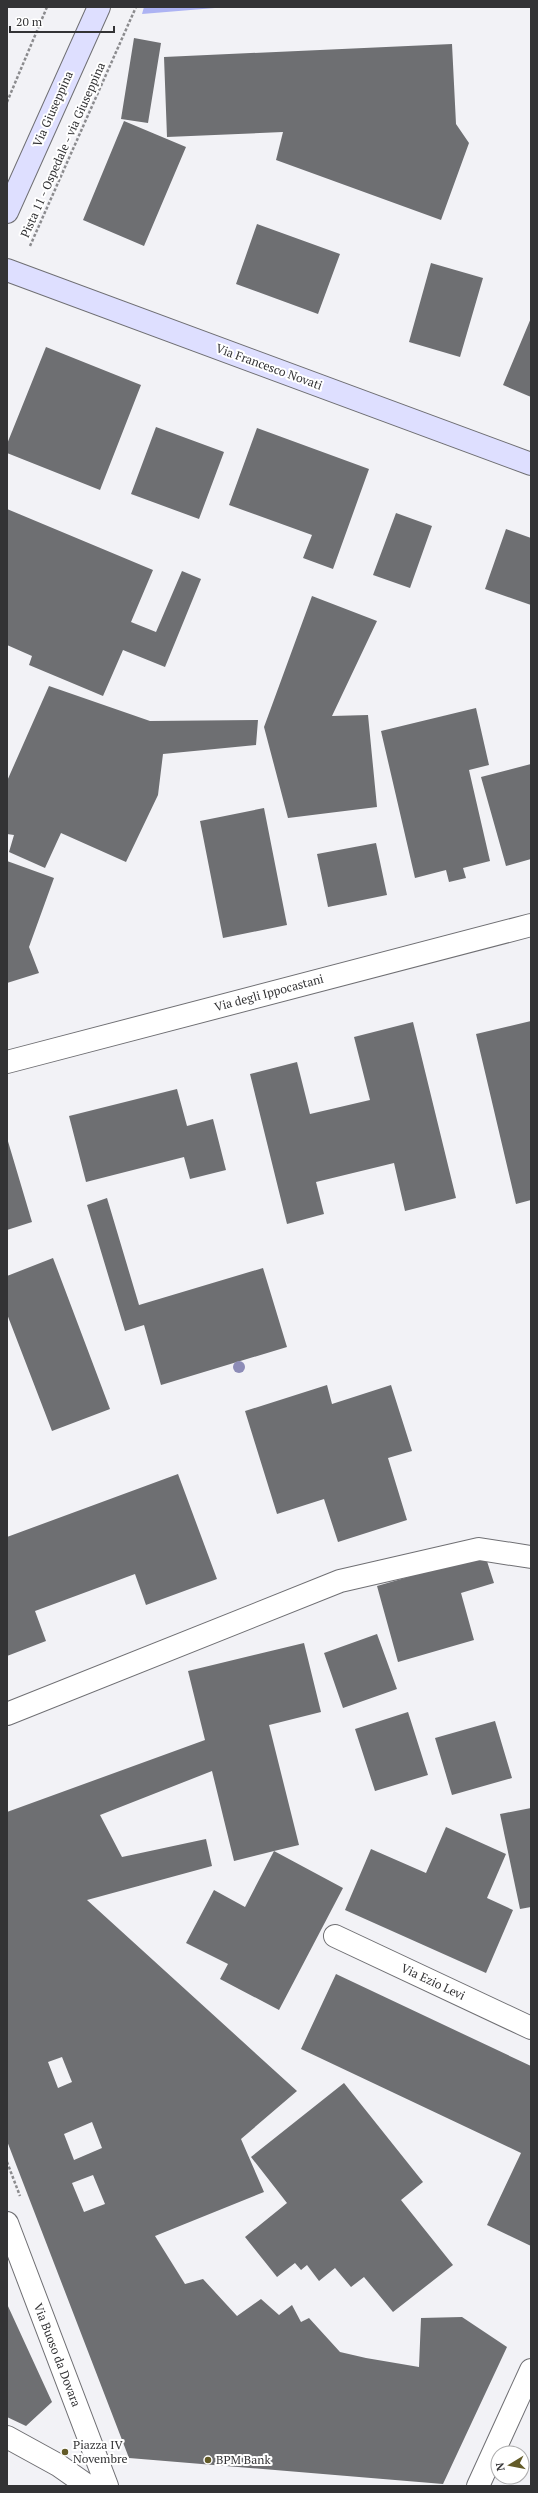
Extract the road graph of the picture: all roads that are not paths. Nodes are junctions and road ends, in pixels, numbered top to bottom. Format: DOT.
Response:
graph roads {
  1 [pos="99,7"];
  2 [pos="7,212"];
  3 [pos="12,272"];
  4 [pos="531,464"];
  5 [pos="531,925"];
  6 [pos="7,1062"];
  7 [pos="530,1557"];
  8 [pos="7,1714"];
  9 [pos="335,1936"];
  10 [pos="531,2028"];
  11 [pos="7,2223"];
  12 [pos="531,2370"];
  13 [pos="7,2437"];
  14 [pos="88,2486"];
  15 [pos="107,2486"];
  16 [pos="478,2486"];
  1 -- 2 [label="street, Via Giuseppina"];
  3 -- 4 [label="street, Via Francesco Novati"];
  5 -- 6 [label="street, Via degli Ippocastani"];
  7 -- 8 [label="street"];
  9 -- 10 [label="street, Via Ezio Levi"];
  11 -- 15 [label="street, Via Buoso da Dovara"];
  12 -- 16 [label="street"];
  13 -- 14 [label="street"];
}
